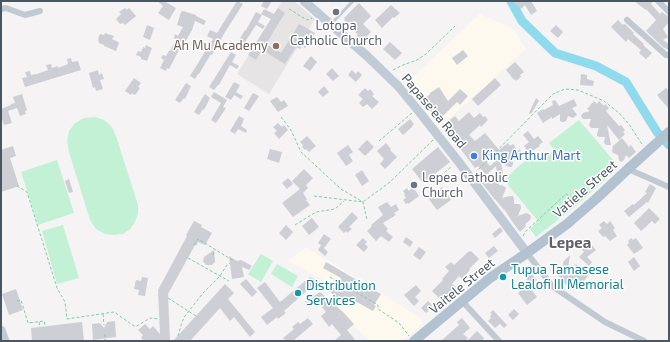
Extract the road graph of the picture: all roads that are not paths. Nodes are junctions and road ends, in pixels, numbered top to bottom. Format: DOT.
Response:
graph roads {
  1 [pos="304,1"];
  2 [pos="353,1"];
  3 [pos="658,1"];
  4 [pos="1,8"];
  5 [pos="40,11"];
  6 [pos="669,12"];
  7 [pos="627,20"];
  8 [pos="331,24"];
  9 [pos="669,55"];
  10 [pos="668,132"];
  11 [pos="628,169"];
  12 [pos="669,187"];
  13 [pos="527,253"];
  14 [pos="462,301"];
  15 [pos="1,330"];
  16 [pos="411,338"];
  17 [pos="5,341"];
  18 [pos="499,341"];
  19 [pos="644,341"];
  1 -- 8 [label="main road, Papase'ea Road"];
  2 -- 8 [label="lane"];
  3 -- 6 [label="street"];
  4 -- 5 [label="street"];
  7 -- 9 [label="street"];
  8 -- 13 [label="main road, Papase'ea Road"];
  10 -- 11 [label="main road, Vatiele Street"];
  11 -- 12 [label="street"];
  11 -- 13 [label="main road, Vatiele Street"];
  13 -- 14 [label="main road, Vaitele Street"];
  13 -- 19 [label="street"];
  14 -- 16 [label="main road, Vaitele Street"];
  14 -- 18 [label="street"];
  15 -- 17 [label="main road"];
}
